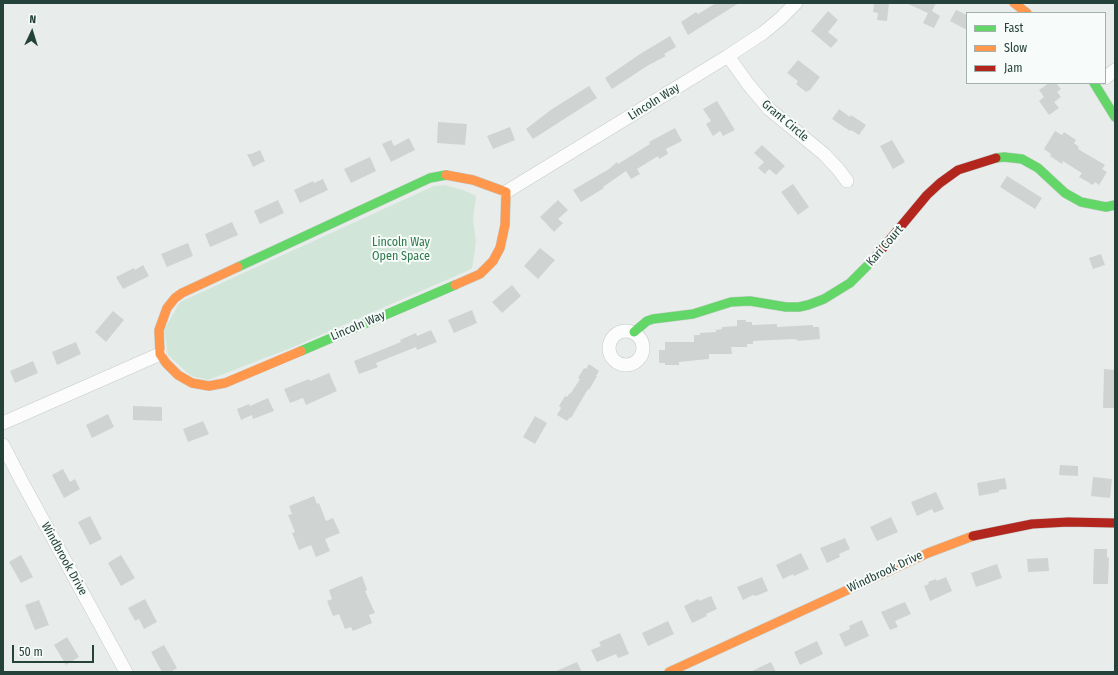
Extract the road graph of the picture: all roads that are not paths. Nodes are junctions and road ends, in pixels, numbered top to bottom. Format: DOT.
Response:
graph roads {
  1 [pos="796,3"];
  2 [pos="1014,3"];
  3 [pos="1026,12"];
  4 [pos="728,56"];
  5 [pos="1115,70"];
  6 [pos="1106,76"];
  7 [pos="1099,84"];
  8 [pos="1115,117"];
  9 [pos="847,181"];
  10 [pos="506,192"];
  11 [pos="1115,205"];
  12 [pos="634,332"];
  13 [pos="160,354"];
  14 [pos="3,423"];
  15 [pos="3,445"];
  16 [pos="1115,523"];
  17 [pos="126,672"];
  18 [pos="669,672"];
  1 -- 4 [label="street, Lincoln Way"];
  2 -- 3 [label="street"];
  4 -- 9 [label="street, Grant Circle"];
  4 -- 10 [label="street, Lincoln Way"];
  5 -- 6 [label="street"];
  7 -- 8 [label="street"];
  10 -- 13 [label="street"];
  10 -- 13 [label="street, Lincoln Way"];
  11 -- 12 [label="street, Kari Court"];
  13 -- 14 [label="street"];
  15 -- 17 [label="street, Windbrook Drive"];
  16 -- 18 [label="street, Windbrook Drive"];
}
